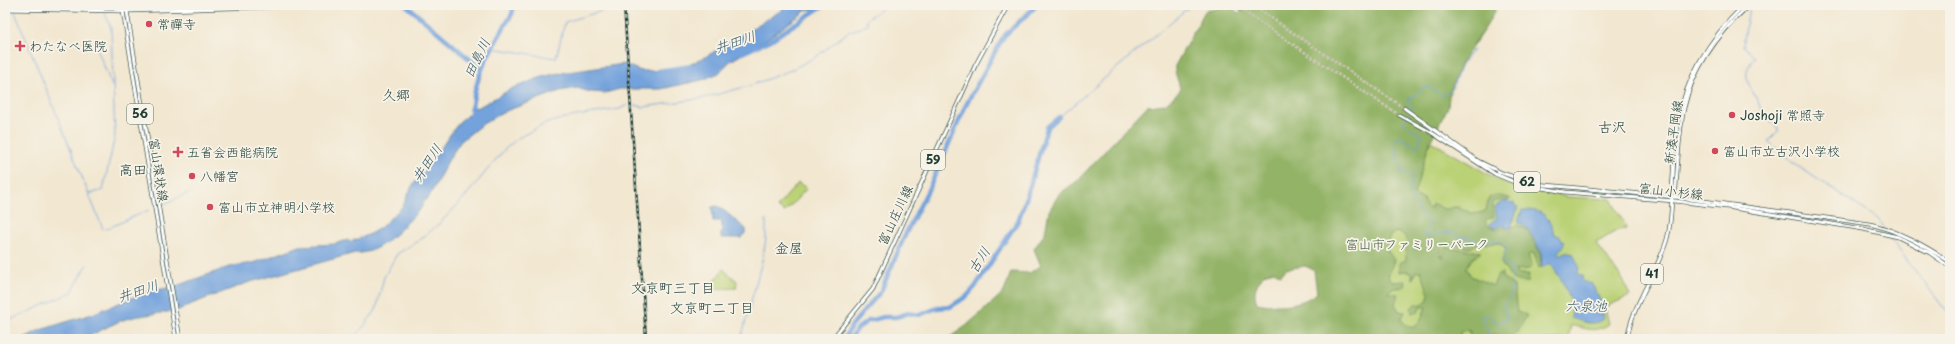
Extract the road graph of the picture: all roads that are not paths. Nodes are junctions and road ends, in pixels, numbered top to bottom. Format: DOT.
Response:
graph roads {
  1 [pos="240,5"];
  2 [pos="331,5"];
  3 [pos="1008,5"];
  4 [pos="1236,5"];
  5 [pos="1744,5"];
  6 [pos="1749,5"];
  7 [pos="5,6"];
  8 [pos="124,8"];
  9 [pos="1240,9"];
  10 [pos="5,10"];
  11 [pos="1404,108"];
  12 [pos="1399,115"];
  13 [pos="1674,198"];
  14 [pos="1671,200"];
  15 [pos="1672,208"];
  16 [pos="159,223"];
  17 [pos="1950,262"];
  18 [pos="1950,267"];
  19 [pos="176,339"];
  20 [pos="180,339"];
  21 [pos="832,339"];
  22 [pos="1627,339"];
  1 -- 8 [label="main road"];
  2 -- 8 [label="main road"];
  3 -- 21 [label="main road, 富山庄川線 / 59"];
  4 -- 9 [label="main road"];
  5 -- 13 [label="main road, 新湊平岡線 / 41"];
  6 -- 13 [label="main road, 新湊平岡線 / 41"];
  7 -- 8 [label="main road"];
  8 -- 10 [label="main road"];
  8 -- 16 [label="main road, 富山環状線 / 56"];
  11 -- 13 [label="main road, 富山小杉線 / 62"];
  12 -- 14 [label="main road, 富山小杉線 / 62"];
  13 -- 14 [label="main road, 富山小杉線 / 62"];
  13 -- 15 [label="main road, 新湊平岡線 / 41"];
  13 -- 17 [label="main road, 富山小杉線 / 62"];
  13 -- 18 [label="main road, 富山小杉線 / 62"];
  14 -- 15 [label="main road, 新湊平岡線 / 41"];
  15 -- 22 [label="main road, 新湊平岡線 / 41"];
  16 -- 19 [label="main road, 富山環状線 / 56"];
  16 -- 20 [label="main road, 富山環状線 / 56"];
}
